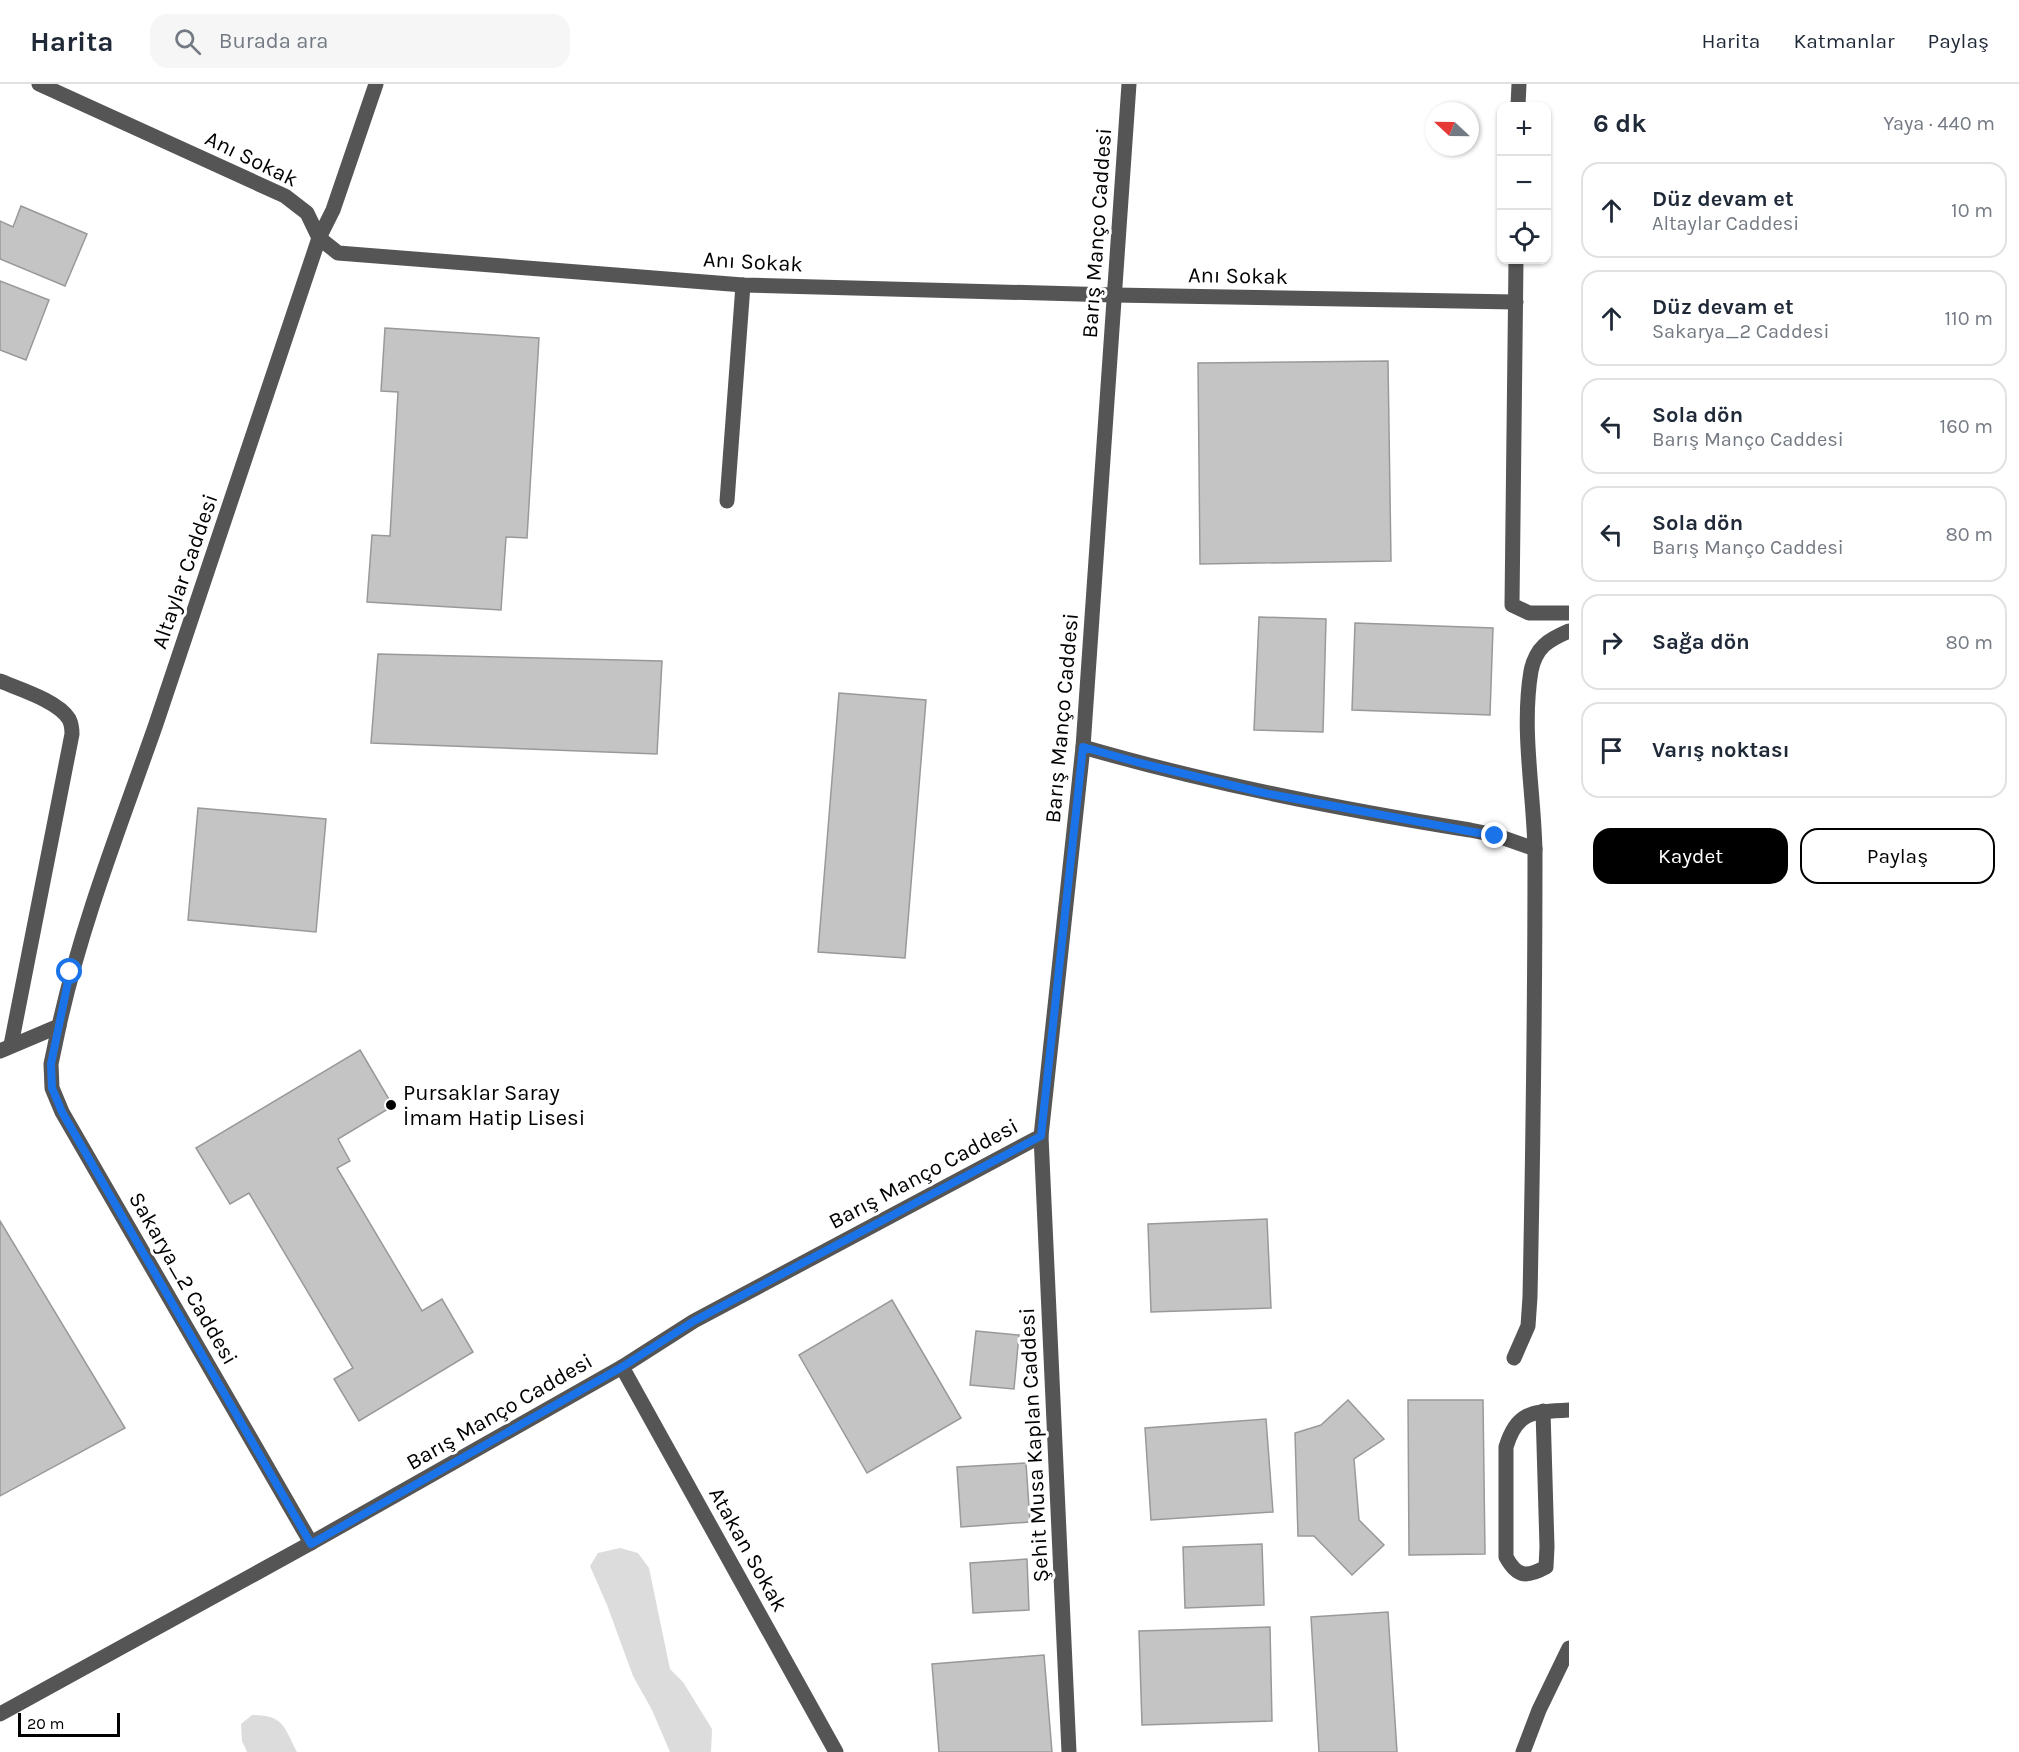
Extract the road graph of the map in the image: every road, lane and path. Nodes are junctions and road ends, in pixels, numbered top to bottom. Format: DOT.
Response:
graph roads {
  1 [pos="39,84"];
  2 [pos="376,84"];
  3 [pos="1129,84"];
  4 [pos="1519,84"];
  5 [pos="1518,102"];
  6 [pos="319,238"];
  7 [pos="1516,264"];
  8 [pos="743,285"];
  9 [pos="1114,296"];
  10 [pos="1516,302"];
  11 [pos="727,501"];
  12 [pos="1569,613"];
  13 [pos="1569,631"];
  14 [pos="0,681"];
  15 [pos="1083,747"];
  16 [pos="1534,849"];
  17 [pos="58,1026"];
  18 [pos="5,1048"];
  19 [pos="1041,1136"];
  20 [pos="1514,1358"];
  21 [pos="622,1367"];
  22 [pos="1569,1410"];
  23 [pos="1543,1411"];
  24 [pos="311,1544"];
  25 [pos="1569,1648"];
  26 [pos="0,1714"];
  27 [pos="836,1752"];
  28 [pos="1069,1752"];
  29 [pos="1523,1752"];
  1 -- 6 [label="street, Anı Sokak"];
  2 -- 6 [label="street, Altaylar Caddesi"];
  3 -- 9 [label="street, Barış Manço Caddesi"];
  4 -- 5 [label="street"];
  6 -- 8 [label="street, Anı Sokak"];
  6 -- 17 [label="street, Altaylar Caddesi"];
  7 -- 10 [label="street"];
  8 -- 9 [label="street, Anı Sokak"];
  8 -- 11 [label="street"];
  9 -- 10 [label="street, Anı Sokak"];
  9 -- 15 [label="street, Barış Manço Caddesi"];
  10 -- 12 [label="street"];
  13 -- 16 [label="street"];
  14 -- 18 [label="street"];
  15 -- 16 [label="street"];
  15 -- 19 [label="street, Barış Manço Caddesi"];
  16 -- 20 [label="street"];
  17 -- 18 [label="street"];
  17 -- 24 [label="street, Sakarya_2 Caddesi"];
  19 -- 21 [label="street, Barış Manço Caddesi"];
  19 -- 28 [label="street, Şehit Musa Kaplan Caddesi"];
  21 -- 24 [label="street, Barış Manço Caddesi"];
  21 -- 27 [label="street, Atakan Sokak"];
  22 -- 23 [label="street"];
  23 -- 23 [label="street"];
  24 -- 26 [label="street, Barış Manço Caddesi"];
  25 -- 29 [label="street"];
}
